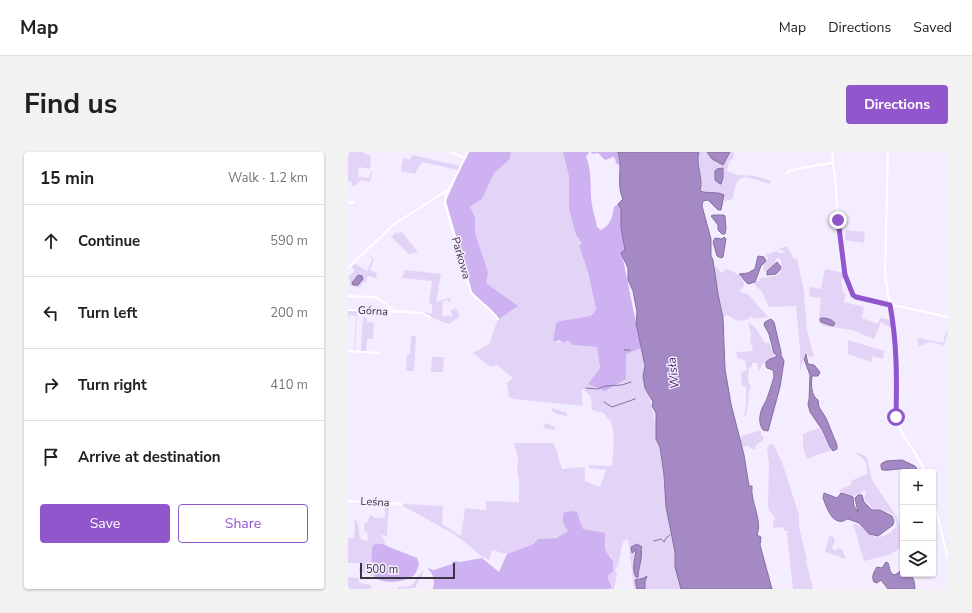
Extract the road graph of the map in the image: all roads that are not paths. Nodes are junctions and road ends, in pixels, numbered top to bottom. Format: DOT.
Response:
graph roads {
  1 [pos="450,152"];
  2 [pos="468,152"];
  3 [pos="832,152"];
  4 [pos="888,152"];
  5 [pos="465,158"];
  6 [pos="832,162"];
  7 [pos="787,173"];
  8 [pos="450,188"];
  9 [pos="348,202"];
  10 [pos="354,202"];
  11 [pos="348,268"];
  12 [pos="348,296"];
  13 [pos="890,305"];
  14 [pos="348,310"];
  15 [pos="398,312"];
  16 [pos="430,317"];
  17 [pos="948,317"];
  18 [pos="498,319"];
  19 [pos="348,351"];
  20 [pos="378,353"];
  21 [pos="924,469"];
  22 [pos="348,501"];
  23 [pos="402,504"];
  24 [pos="935,505"];
  25 [pos="948,558"];
  1 -- 5 [label="street"];
  2 -- 5 [label="street, Parkowa"];
  3 -- 6 [label="street"];
  4 -- 13 [label="street"];
  5 -- 8 [label="street, Parkowa"];
  6 -- 7 [label="street"];
  6 -- 13 [label="street"];
  8 -- 11 [label="street"];
  8 -- 18 [label="street, Parkowa"];
  9 -- 10 [label="street"];
  12 -- 15 [label="street"];
  13 -- 17 [label="street"];
  13 -- 21 [label="street"];
  14 -- 15 [label="street, Górna"];
  15 -- 16 [label="street, Górna"];
  19 -- 20 [label="street"];
  22 -- 23 [label="street, Leśna"];
  24 -- 25 [label="street"];
}
